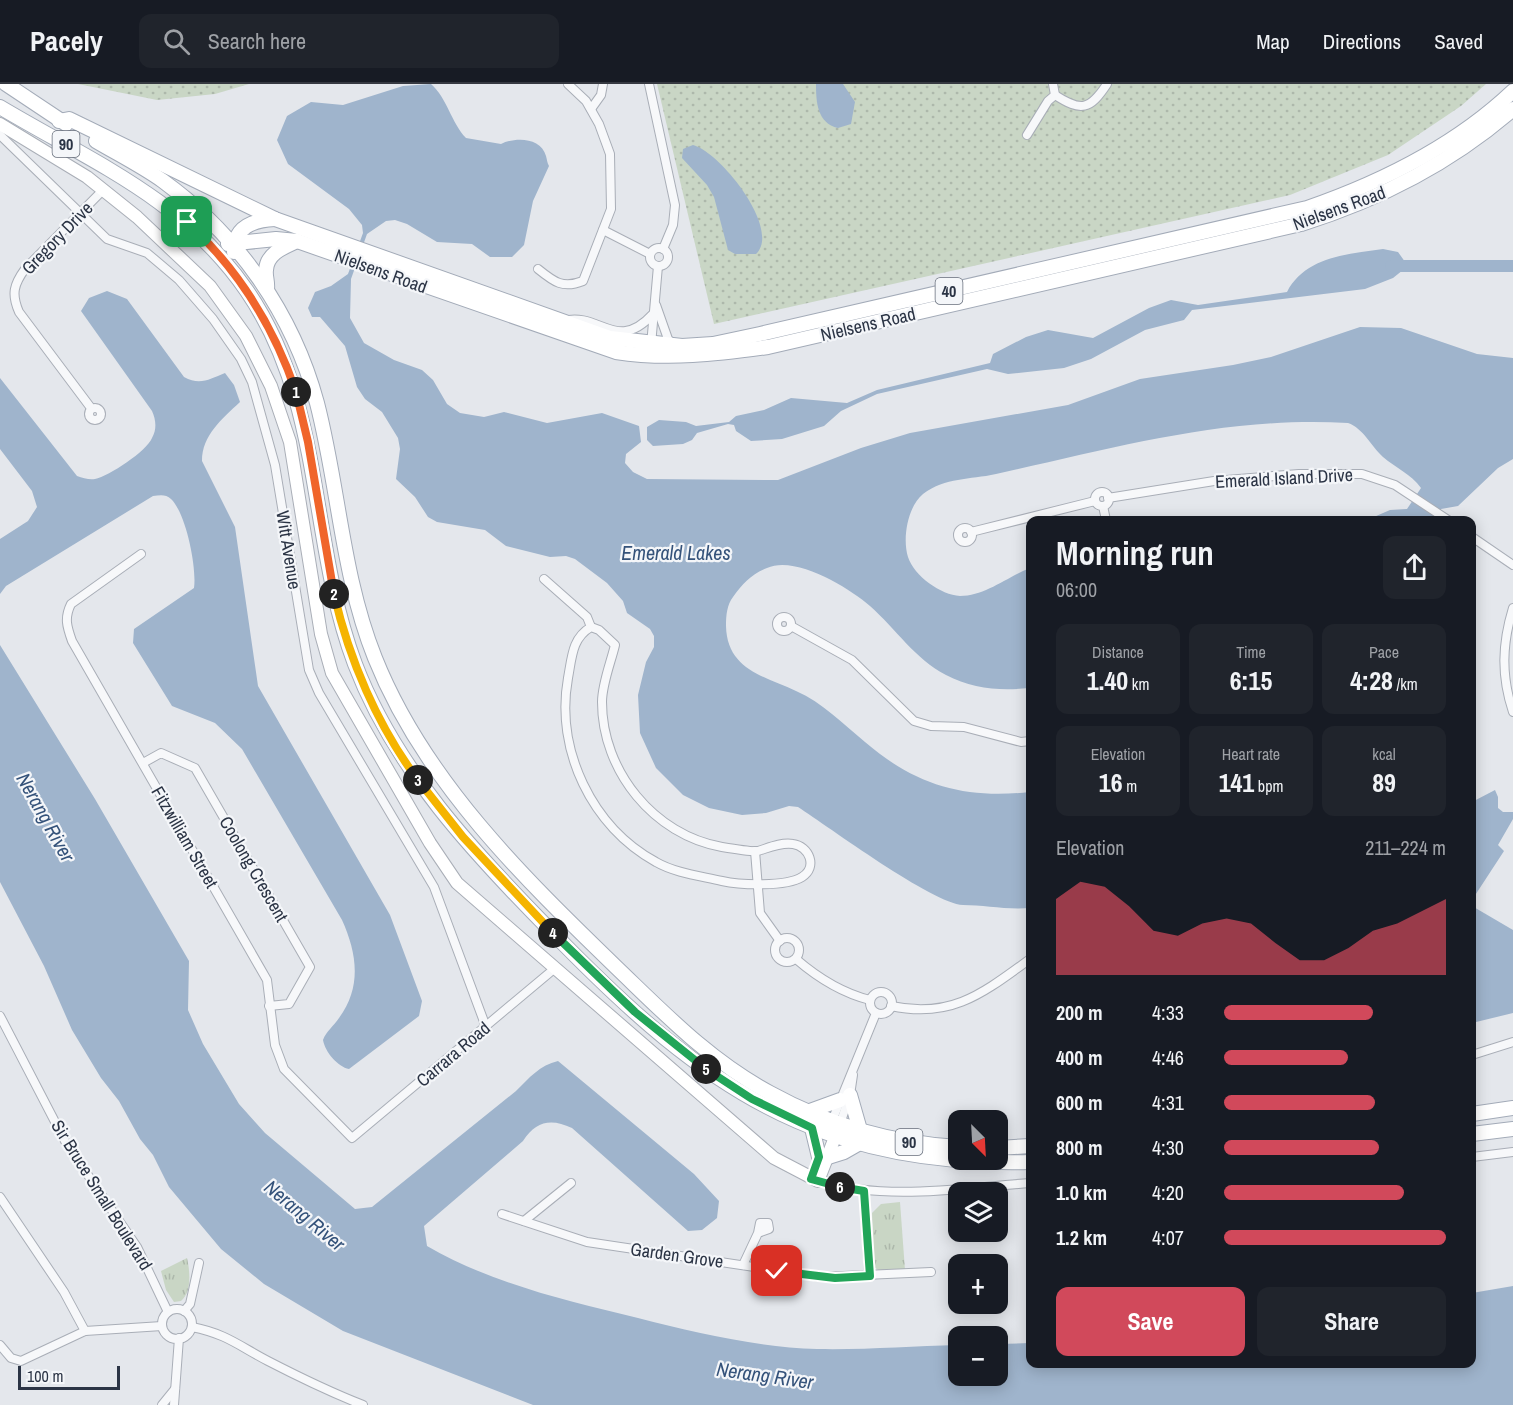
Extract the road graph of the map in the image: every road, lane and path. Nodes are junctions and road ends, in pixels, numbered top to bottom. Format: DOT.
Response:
graph roads {
  1 [pos="6,84"];
  2 [pos="568,84"];
  3 [pos="603,84"];
  4 [pos="649,84"];
  5 [pos="1053,84"];
  6 [pos="1107,84"];
  7 [pos="1513,91"];
  8 [pos="1055,95"];
  9 [pos="0,107"];
  10 [pos="591,109"];
  11 [pos="1513,109"];
  12 [pos="59,120"];
  13 [pos="4,132"];
  14 [pos="1027,135"];
  15 [pos="105,189"];
  16 [pos="82,214"];
  17 [pos="275,219"];
  18 [pos="603,230"];
  19 [pos="204,237"];
  20 [pos="297,242"];
  21 [pos="234,245"];
  22 [pos="663,249"];
  23 [pos="650,254"];
  24 [pos="356,255"];
  25 [pos="658,266"];
  26 [pos="538,269"];
  27 [pos="233,272"];
  28 [pos="267,289"];
  29 [pos="655,302"];
  30 [pos="653,314"];
  31 [pos="563,321"];
  32 [pos="676,346"];
  33 [pos="651,351"];
  34 [pos="91,408"];
  35 [pos="1102,501"];
  36 [pos="1039,516"];
  37 [pos="1105,516"];
  38 [pos="1442,516"];
  39 [pos="1026,519"];
  40 [pos="971,532"];
  41 [pos="1476,540"];
  42 [pos="141,554"];
  43 [pos="1513,565"];
  44 [pos="544,579"];
  45 [pos="1513,608"];
  46 [pos="791,626"];
  47 [pos="591,627"];
  48 [pos="1511,698"];
  49 [pos="1513,712"];
  50 [pos="1026,741"];
  51 [pos="143,763"];
  52 [pos="755,852"];
  53 [pos="758,885"];
  54 [pos="780,941"];
  55 [pos="796,959"];
  56 [pos="1026,963"];
  57 [pos="554,969"];
  58 [pos="870,1000"];
  59 [pos="269,1006"];
  60 [pos="891,1006"];
  61 [pos="876,1013"];
  62 [pos="0,1016"];
  63 [pos="486,1027"];
  64 [pos="1513,1042"];
  65 [pos="1476,1054"];
  66 [pos="845,1098"];
  67 [pos="1513,1108"];
  68 [pos="807,1112"];
  69 [pos="1476,1113"];
  70 [pos="812,1128"];
  71 [pos="834,1129"];
  72 [pos="1513,1129"];
  73 [pos="1476,1134"];
  74 [pos="859,1137"];
  75 [pos="352,1138"];
  76 [pos="948,1146"];
  77 [pos="1026,1146"];
  78 [pos="1008,1147"];
  79 [pos="1513,1152"];
  80 [pos="824,1157"];
  81 [pos="1476,1157"];
  82 [pos="1026,1162"];
  83 [pos="815,1180"];
  84 [pos="571,1183"];
  85 [pos="1026,1183"];
  86 [pos="864,1191"];
  87 [pos="0,1197"];
  88 [pos="502,1214"];
  89 [pos="524,1221"];
  90 [pos="758,1233"];
  91 [pos="199,1263"];
  92 [pos="743,1265"];
  93 [pos="931,1272"];
  94 [pos="870,1276"];
  95 [pos="184,1311"];
  96 [pos="168,1312"];
  97 [pos="162,1326"];
  98 [pos="192,1327"];
  99 [pos="85,1330"];
  100 [pos="179,1338"];
  101 [pos="0,1344"];
  102 [pos="176,1388"];
  103 [pos="162,1405"];
  104 [pos="174,1405"];
  105 [pos="363,1405"];
  1 -- 12 [label="main road, 90"];
  2 -- 10 [label="street"];
  3 -- 10 [label="street"];
  4 -- 22 [label="street"];
  5 -- 8 [label="street"];
  6 -- 8 [label="street"];
  7 -- 32 [label="main road, Nielsens Road / 40"];
  8 -- 14 [label="street"];
  9 -- 19 [label="main road, 90"];
  10 -- 18 [label="street"];
  11 -- 33 [label="main road, Nielsens Road / 40"];
  12 -- 17 [label="main road, Nielsens Road"];
  12 -- 21 [label="main road, 90"];
  13 -- 15 [label="street"];
  13 -- 16 [label="street, Witt Avenue"];
  15 -- 16 [label="street, Gregory Drive"];
  15 -- 57 [label="street"];
  16 -- 34 [label="street, Gregory Drive"];
  16 -- 63 [label="street, Witt Avenue"];
  17 -- 21 [label="main road"];
  17 -- 24 [label="main road, Nielsens Road / 40"];
  18 -- 23 [label="street"];
  18 -- 26 [label="street"];
  19 -- 21 [label="main road, Nielsens Road / 40"];
  19 -- 27 [label="main road, 90"];
  20 -- 21 [label="main road, Nielsens Road / 40"];
  20 -- 24 [label="main road, Nielsens Road / 40"];
  20 -- 28 [label="main road"];
  21 -- 27 [label="main road"];
  21 -- 28 [label="main road, 90"];
  22 -- 23 [label="street"];
  22 -- 25 [label="street"];
  23 -- 25 [label="street"];
  24 -- 31 [label="main road, Nielsens Road / 40"];
  24 -- 33 [label="main road, Nielsens Road / 40"];
  25 -- 29 [label="street"];
  27 -- 70 [label="main road, 90"];
  28 -- 68 [label="main road, 90"];
  29 -- 30 [label="street"];
  29 -- 32 [label="street"];
  30 -- 31 [label="street"];
  30 -- 33 [label="street"];
  31 -- 33 [label="main road, Nielsens Road / 40"];
  32 -- 33 [label="main road, Nielsens Road / 40"];
  35 -- 36 [label="street, Emerald Island Drive"];
  35 -- 37 [label="street"];
  35 -- 38 [label="street, Emerald Island Drive"];
  39 -- 40 [label="street, Emerald Island Drive"];
  41 -- 43 [label="street"];
  42 -- 51 [label="street, Fitzwilliam Street"];
  44 -- 47 [label="street"];
  45 -- 48 [label="street"];
  46 -- 50 [label="street"];
  47 -- 52 [label="street"];
  47 -- 53 [label="street"];
  48 -- 49 [label="street"];
  51 -- 59 [label="street, Fitzwilliam Street"];
  51 -- 59 [label="street, Coolong Crescent"];
  52 -- 53 [label="street"];
  52 -- 53 [label="street"];
  53 -- 54 [label="street"];
  54 -- 55 [label="street"];
  54 -- 55 [label="street"];
  55 -- 58 [label="street"];
  56 -- 60 [label="street"];
  57 -- 63 [label="street, Carrara Road"];
  57 -- 83 [label="street"];
  58 -- 60 [label="street"];
  58 -- 61 [label="street"];
  59 -- 75 [label="street, Fitzwilliam Street"];
  60 -- 61 [label="street"];
  61 -- 66 [label="street"];
  62 -- 96 [label="street, Sir Bruce Small Boulevard"];
  63 -- 75 [label="street, Carrara Road"];
  64 -- 65 [label="street"];
  66 -- 68 [label="main road"];
  66 -- 71 [label="street"];
  66 -- 74 [label="main road"];
  67 -- 69 [label="main road"];
  68 -- 71 [label="main road, 90"];
  70 -- 71 [label="main road, 90"];
  70 -- 80 [label="main road"];
  71 -- 74 [label="main road, 90"];
  71 -- 80 [label="street"];
  72 -- 73 [label="main road"];
  74 -- 76 [label="main road, 90"];
  74 -- 80 [label="main road"];
  74 -- 82 [label="main road, 90"];
  77 -- 78 [label="main road"];
  79 -- 81 [label="street"];
  80 -- 83 [label="street"];
  83 -- 86 [label="street"];
  84 -- 89 [label="street"];
  85 -- 86 [label="street"];
  86 -- 94 [label="street"];
  87 -- 99 [label="street"];
  88 -- 89 [label="street, Garden Grove"];
  89 -- 92 [label="street, Garden Grove"];
  90 -- 92 [label="street"];
  91 -- 95 [label="street"];
  92 -- 94 [label="street, Garden Grove"];
  93 -- 94 [label="street, Garden Grove"];
  95 -- 96 [label="street"];
  95 -- 98 [label="street"];
  96 -- 97 [label="street"];
  97 -- 99 [label="street"];
  97 -- 100 [label="street"];
  98 -- 100 [label="street"];
  98 -- 105 [label="street"];
  99 -- 101 [label="street"];
  100 -- 102 [label="street"];
  102 -- 103 [label="street"];
  102 -- 104 [label="street"];
}
